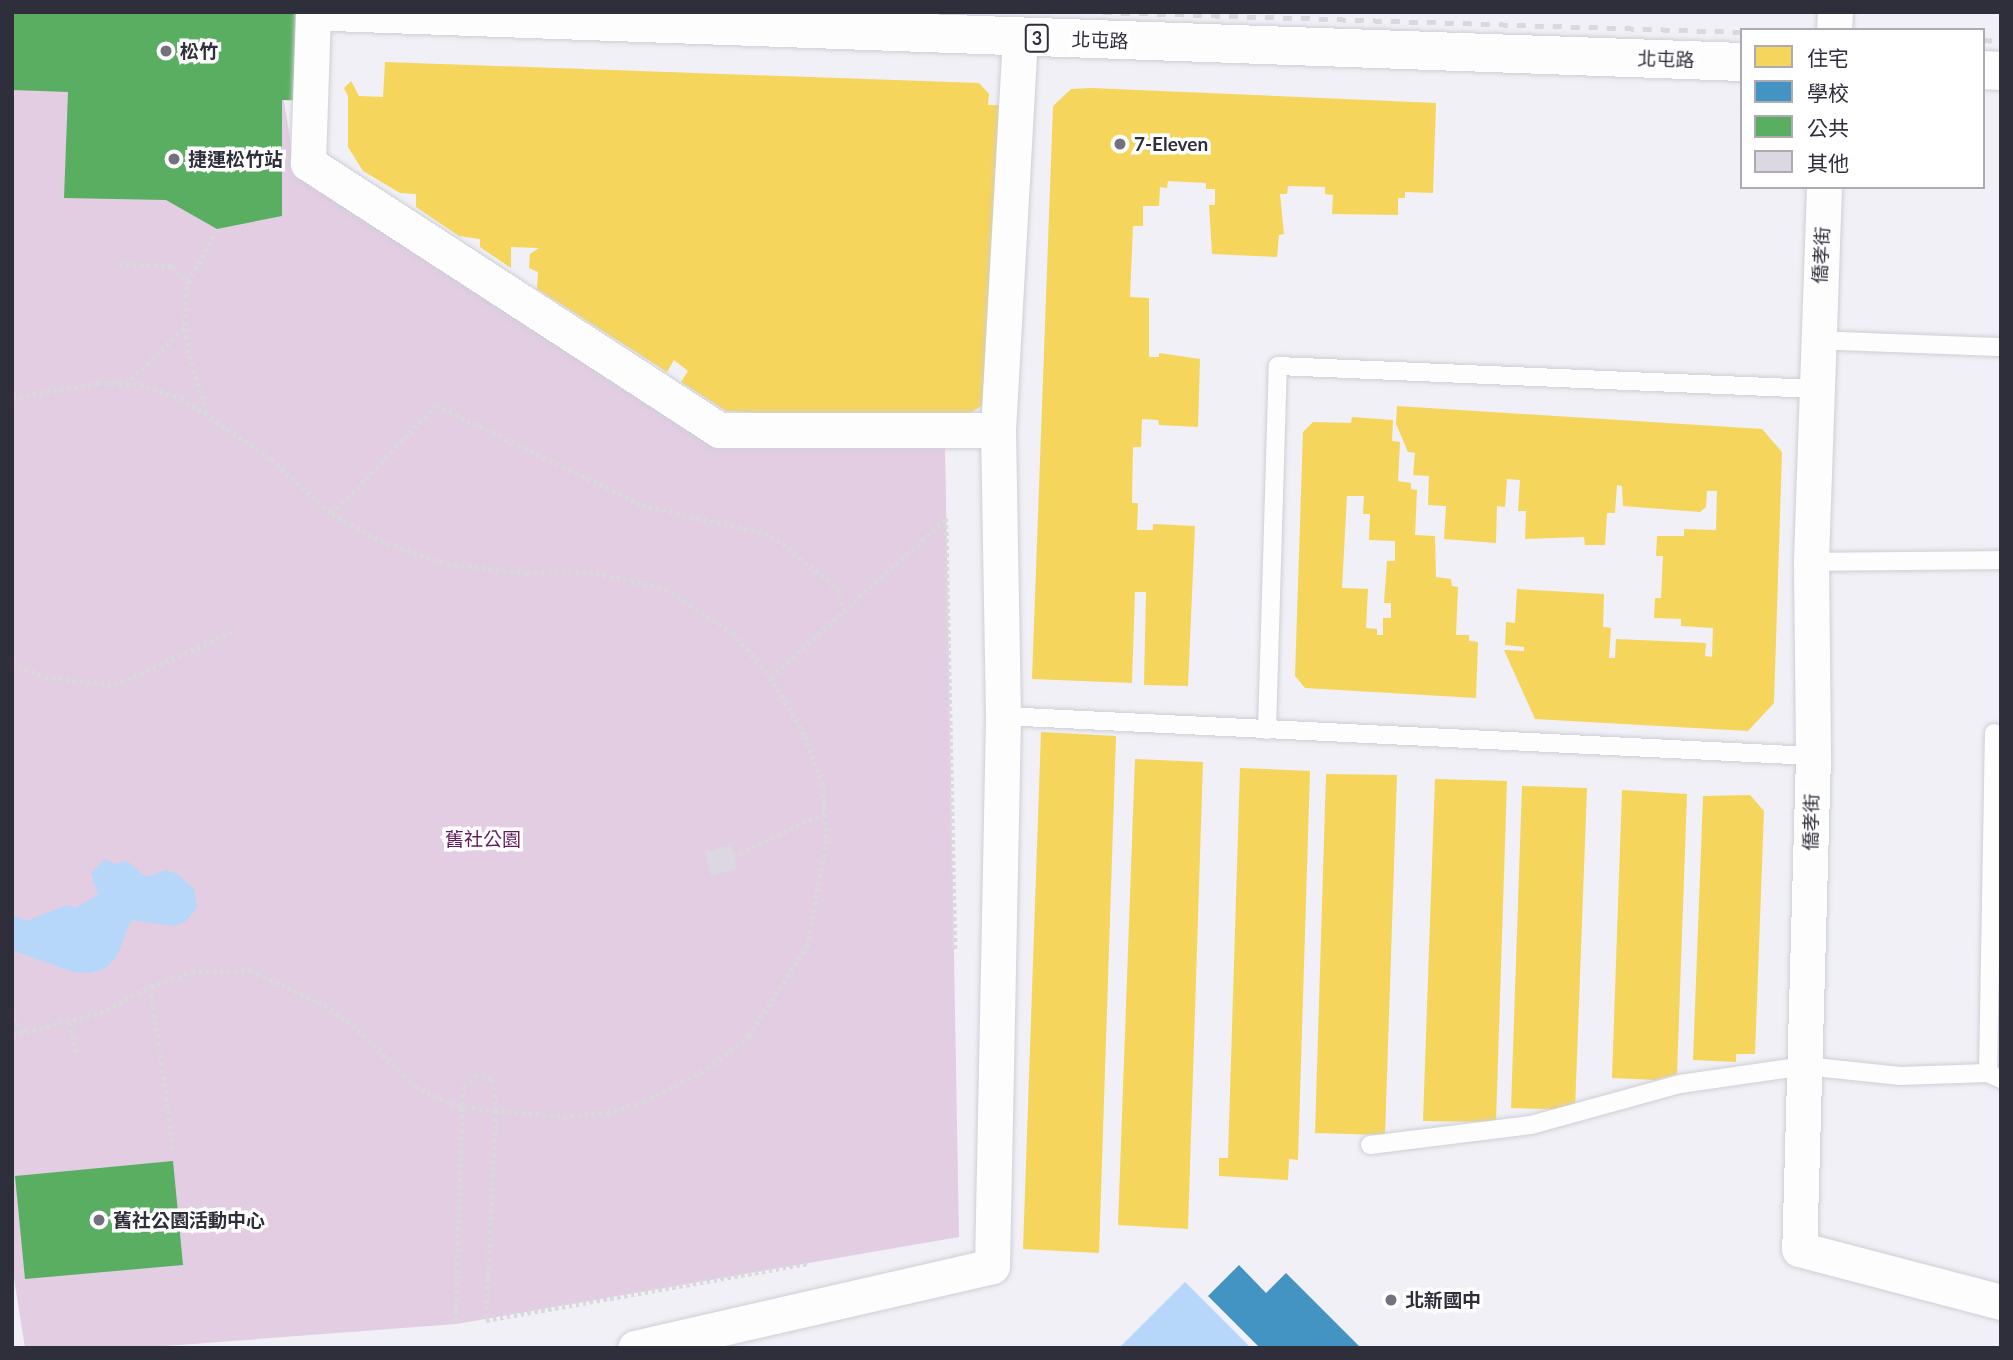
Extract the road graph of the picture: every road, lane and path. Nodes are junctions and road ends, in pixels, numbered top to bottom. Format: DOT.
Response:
graph roads {
  1 [pos="313,12"];
  2 [pos="332,12"];
  3 [pos="1020,37"];
  4 [pos="1740,62"];
  5 [pos="1824,189"];
  6 [pos="216,229"];
  7 [pos="119,264"];
  8 [pos="188,282"];
  9 [pos="184,328"];
  10 [pos="1816,340"];
  11 [pos="2001,347"];
  12 [pos="125,384"];
  13 [pos="1816,389"];
  14 [pos="12,398"];
  15 [pos="207,414"];
  16 [pos="998,430"];
  17 [pos="332,514"];
  18 [pos="2001,560"];
  19 [pos="1811,562"];
  20 [pos="845,611"];
  21 [pos="233,631"];
  22 [pos="12,663"];
  23 [pos="771,677"];
  24 [pos="1003,716"];
  25 [pos="1267,730"];
  26 [pos="1994,733"];
  27 [pos="1813,756"];
  28 [pos="825,813"];
  29 [pos="733,856"];
  30 [pos="955,959"];
  31 [pos="150,986"];
  32 [pos="12,1011"];
  33 [pos="69,1022"];
  34 [pos="23,1033"];
  35 [pos="12,1035"];
  36 [pos="77,1052"];
  37 [pos="1805,1066"];
  38 [pos="1995,1076"];
  39 [pos="461,1105"];
  40 [pos="496,1111"];
  41 [pos="1370,1145"];
  42 [pos="174,1153"];
  43 [pos="824,1261"];
  44 [pos="2001,1302"];
  45 [pos="456,1324"];
  46 [pos="635,1348"];
  1 -- 16 [label="street"];
  2 -- 3 [label="main road, 北屯路 / 3"];
  3 -- 4 [label="main road, 北屯路 / 3"];
  3 -- 16 [label="street"];
  5 -- 10 [label="street, 僑孝街"];
  6 -- 8 [label="path"];
  7 -- 8 [label="path"];
  8 -- 9 [label="path"];
  9 -- 12 [label="path"];
  9 -- 15 [label="path"];
  10 -- 11 [label="lane"];
  10 -- 13 [label="street, 僑孝街"];
  12 -- 14 [label="path"];
  12 -- 15 [label="path"];
  13 -- 19 [label="street, 僑孝街"];
  13 -- 25 [label="lane"];
  15 -- 17 [label="path"];
  16 -- 24 [label="street"];
  17 -- 20 [label="path"];
  17 -- 23 [label="path"];
  18 -- 19 [label="lane"];
  19 -- 27 [label="street, 僑孝街"];
  20 -- 23 [label="path"];
  20 -- 30 [label="path"];
  21 -- 22 [label="path"];
  23 -- 28 [label="path"];
  24 -- 25 [label="lane"];
  24 -- 46 [label="street"];
  25 -- 27 [label="lane"];
  26 -- 38 [label="lane"];
  27 -- 37 [label="street, 僑孝街"];
  28 -- 29 [label="path"];
  28 -- 40 [label="path"];
  31 -- 33 [label="path"];
  31 -- 39 [label="path"];
  31 -- 42 [label="path"];
  32 -- 34 [label="path"];
  33 -- 34 [label="path"];
  33 -- 36 [label="path"];
  34 -- 35 [label="path"];
  37 -- 38 [label="lane"];
  37 -- 41 [label="lane"];
  37 -- 44 [label="street, 僑孝街"];
  39 -- 40 [label="path"];
  39 -- 40 [label="path"];
  39 -- 45 [label="path"];
  40 -- 43 [label="path"];
}
